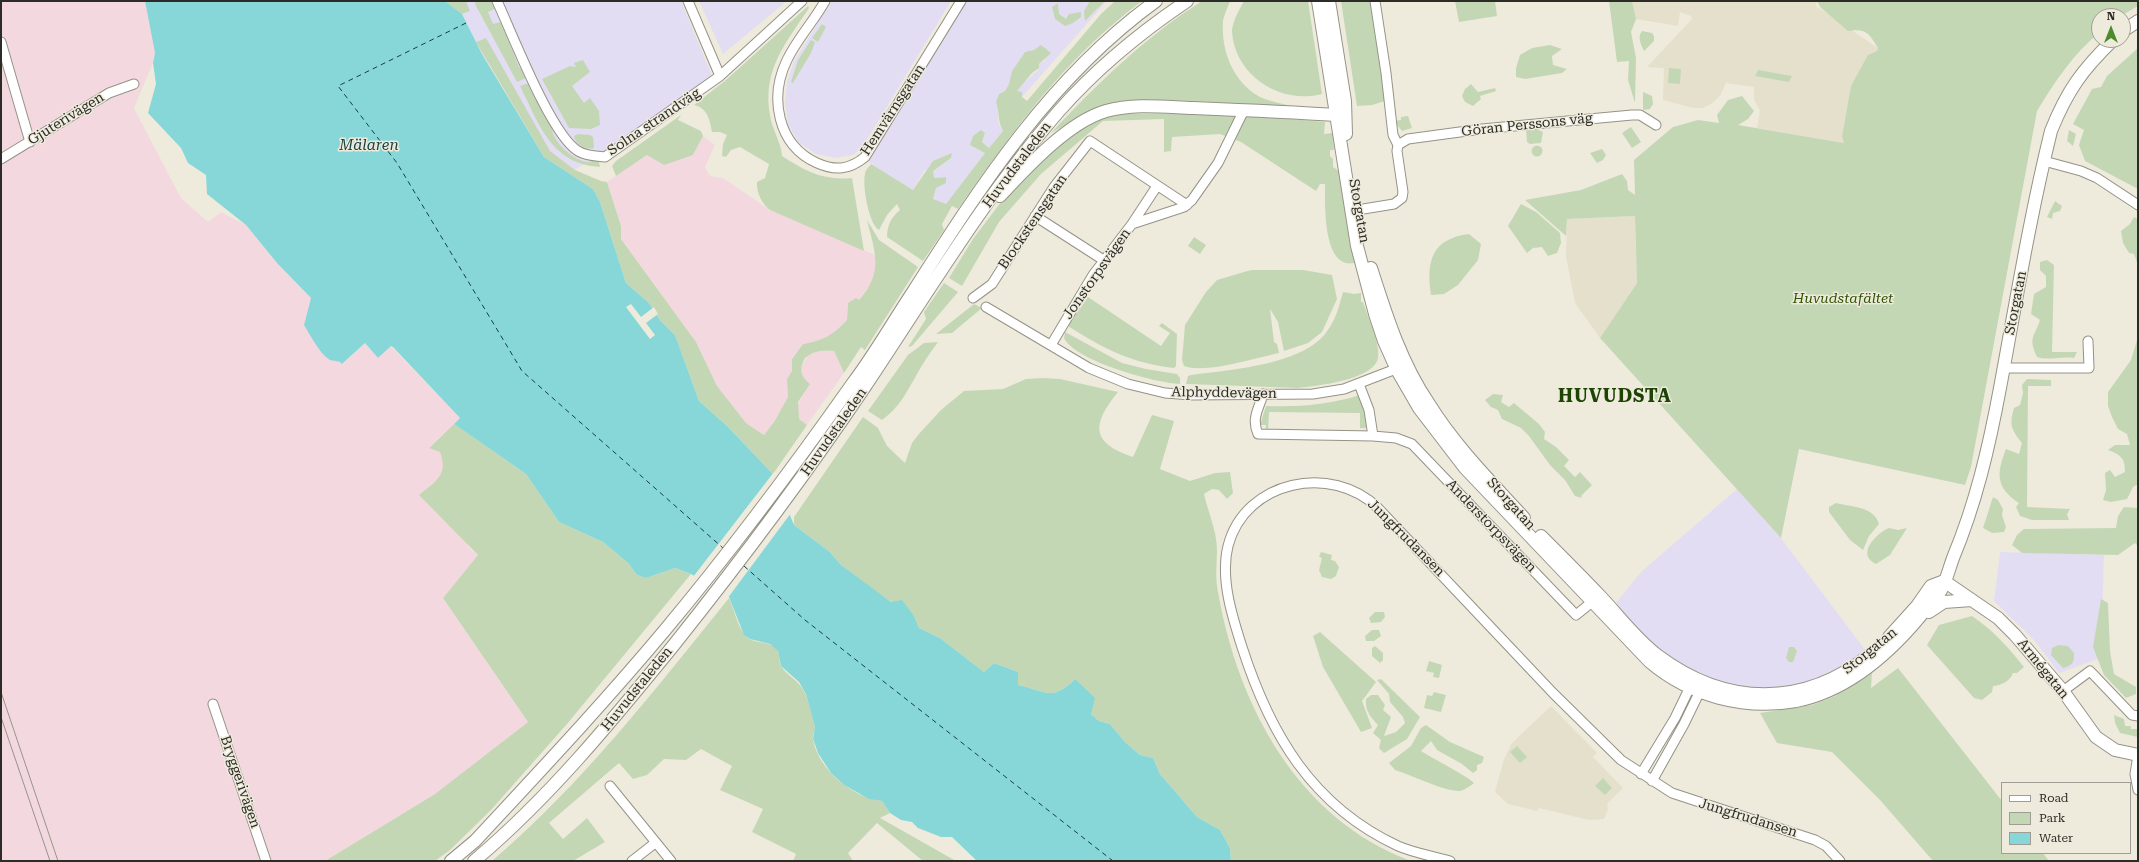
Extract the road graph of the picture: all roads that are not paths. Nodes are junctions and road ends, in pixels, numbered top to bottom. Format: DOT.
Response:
graph roads {
  1 [pos="497,1"];
  2 [pos="688,1"];
  3 [pos="802,1"];
  4 [pos="826,1"];
  5 [pos="961,1"];
  6 [pos="1156,1"];
  7 [pos="1187,1"];
  8 [pos="1318,1"];
  9 [pos="1329,1"];
  10 [pos="1375,1"];
  11 [pos="1,42"];
  12 [pos="2106,48"];
  13 [pos="720,76"];
  14 [pos="134,84"];
  15 [pos="1244,110"];
  16 [pos="1336,115"];
  17 [pos="1656,124"];
  18 [pos="30,142"];
  19 [pos="1398,145"];
  20 [pos="1,159"];
  21 [pos="2044,162"];
  22 [pos="1157,186"];
  23 [pos="1187,205"];
  24 [pos="2138,205"];
  25 [pos="1355,211"];
  26 [pos="1035,216"];
  27 [pos="1132,224"];
  28 [pos="966,234"];
  29 [pos="1105,261"];
  30 [pos="973,298"];
  31 [pos="986,307"];
  32 [pos="2088,341"];
  33 [pos="1051,345"];
  34 [pos="1401,367"];
  35 [pos="2004,368"];
  36 [pos="860,384"];
  37 [pos="1359,384"];
  38 [pos="1263,394"];
  39 [pos="1373,436"];
  40 [pos="1944,581"];
  41 [pos="1596,599"];
  42 [pos="1972,600"];
  43 [pos="1909,630"];
  44 [pos="1697,684"];
  45 [pos="2063,691"];
  46 [pos="213,704"];
  47 [pos="2138,716"];
  48 [pos="2138,755"];
  49 [pos="1641,774"];
  50 [pos="1652,781"];
  51 [pos="610,786"];
  52 [pos="2138,790"];
  53 [pos="655,843"];
  54 [pos="266,861"];
  55 [pos="451,861"];
  56 [pos="474,861"];
  57 [pos="632,861"];
  58 [pos="671,861"];
  59 [pos="1450,861"];
  60 [pos="1840,861"];
  1 -- 13 [label="street, Solna strandväg"];
  2 -- 13 [label="street"];
  3 -- 13 [label="street, Solna strandväg"];
  4 -- 5 [label="street, Hemvärnsgatan"];
  6 -- 36 [label="main road, Huvudstaleden"];
  7 -- 28 [label="main road, Huvudstaleden"];
  8 -- 16 [label="main road, Storgatan"];
  9 -- 25 [label="main road, Storgatan"];
  10 -- 19 [label="street"];
  11 -- 18 [label="street"];
  12 -- 21 [label="main road, Storgatan"];
  14 -- 18 [label="street, Gjuterivägen"];
  15 -- 16 [label="main road"];
  15 -- 23 [label="street"];
  15 -- 28 [label="main road"];
  16 -- 25 [label="main road, Storgatan"];
  17 -- 19 [label="street, Göran Perssons väg"];
  18 -- 20 [label="street, Gjuterivägen"];
  19 -- 25 [label="street"];
  21 -- 24 [label="street"];
  21 -- 35 [label="main road, Storgatan"];
  22 -- 23 [label="street"];
  22 -- 26 [label="street, Blockstensgatan"];
  22 -- 27 [label="street, Jonstorpsvägen"];
  23 -- 27 [label="street, Jonstorpsvägen"];
  25 -- 34 [label="main road, Storgatan"];
  26 -- 29 [label="street"];
  26 -- 30 [label="street, Blockstensgatan"];
  27 -- 29 [label="street, Jonstorpsvägen"];
  28 -- 36 [label="main road, Huvudstaleden"];
  29 -- 33 [label="street, Jonstorpsvägen"];
  31 -- 33 [label="street, Alphyddevägen"];
  32 -- 35 [label="street"];
  33 -- 38 [label="street, Alphyddevägen"];
  34 -- 37 [label="street, Alphyddevägen"];
  34 -- 41 [label="main road, Storgatan"];
  35 -- 40 [label="main road, Storgatan"];
  36 -- 55 [label="main road, Huvudstaleden"];
  36 -- 56 [label="main road, Huvudstaleden"];
  37 -- 38 [label="street, Alphyddevägen"];
  37 -- 39 [label="street"];
  38 -- 39 [label="street, Anderstorpsvägen"];
  39 -- 41 [label="street, Anderstorpsvägen"];
  40 -- 42 [label="main road, Armégatan"];
  40 -- 43 [label="main road, Storgatan"];
  40 -- 44 [label="main road, Storgatan"];
  41 -- 44 [label="main road, Storgatan"];
  42 -- 43 [label="main road, Storgatan"];
  42 -- 45 [label="main road, Armégatan"];
  43 -- 44 [label="main road, Storgatan"];
  44 -- 49 [label="street"];
  44 -- 50 [label="street"];
  45 -- 47 [label="street"];
  45 -- 48 [label="main road, Armégatan"];
  46 -- 54 [label="street, Bryggerivägen"];
  48 -- 52 [label="street"];
  49 -- 50 [label="street, Jungfrudansen"];
  49 -- 59 [label="street, Jungfrudansen"];
  50 -- 60 [label="street, Jungfrudansen"];
  51 -- 53 [label="street"];
  53 -- 57 [label="street"];
  53 -- 58 [label="street"];
}
